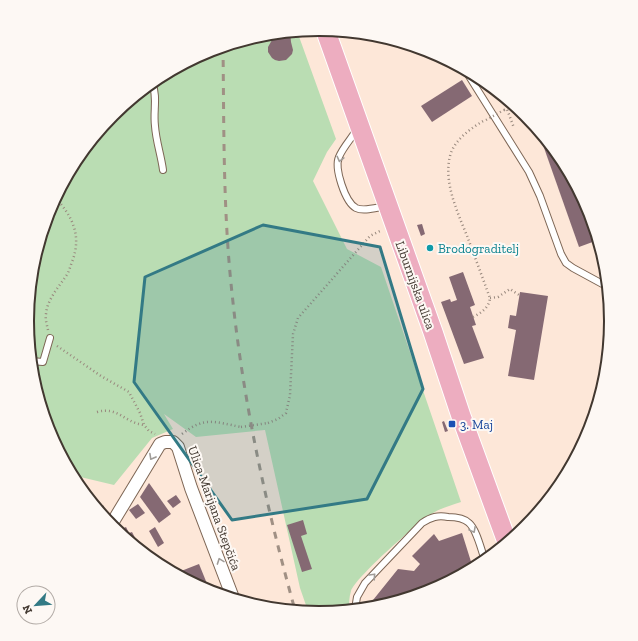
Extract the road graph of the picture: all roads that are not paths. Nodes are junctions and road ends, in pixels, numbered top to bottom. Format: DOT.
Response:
graph roads {
  1 [pos="327,36"];
  2 [pos="472,80"];
  3 [pos="154,89"];
  4 [pos="359,126"];
  5 [pos="163,170"];
  6 [pos="388,206"];
  7 [pos="602,283"];
  8 [pos="50,338"];
  9 [pos="37,361"];
  10 [pos="115,519"];
  11 [pos="505,537"];
  12 [pos="482,553"];
  13 [pos="230,591"];
  14 [pos="356,603"];
  1 -- 4 [label="main road, Liburnijska ulica"];
  2 -- 7 [label="lane"];
  3 -- 5 [label="lane"];
  4 -- 6 [label="main road, Liburnijska ulica"];
  4 -- 6 [label="lane, one-way"];
  6 -- 11 [label="main road, Liburnijska ulica"];
  8 -- 9 [label="lane"];
  13 -- 10 [label="street, Ulica Marijana Stepčića, one-way"];
  14 -- 12 [label="lane, one-way"];
}
